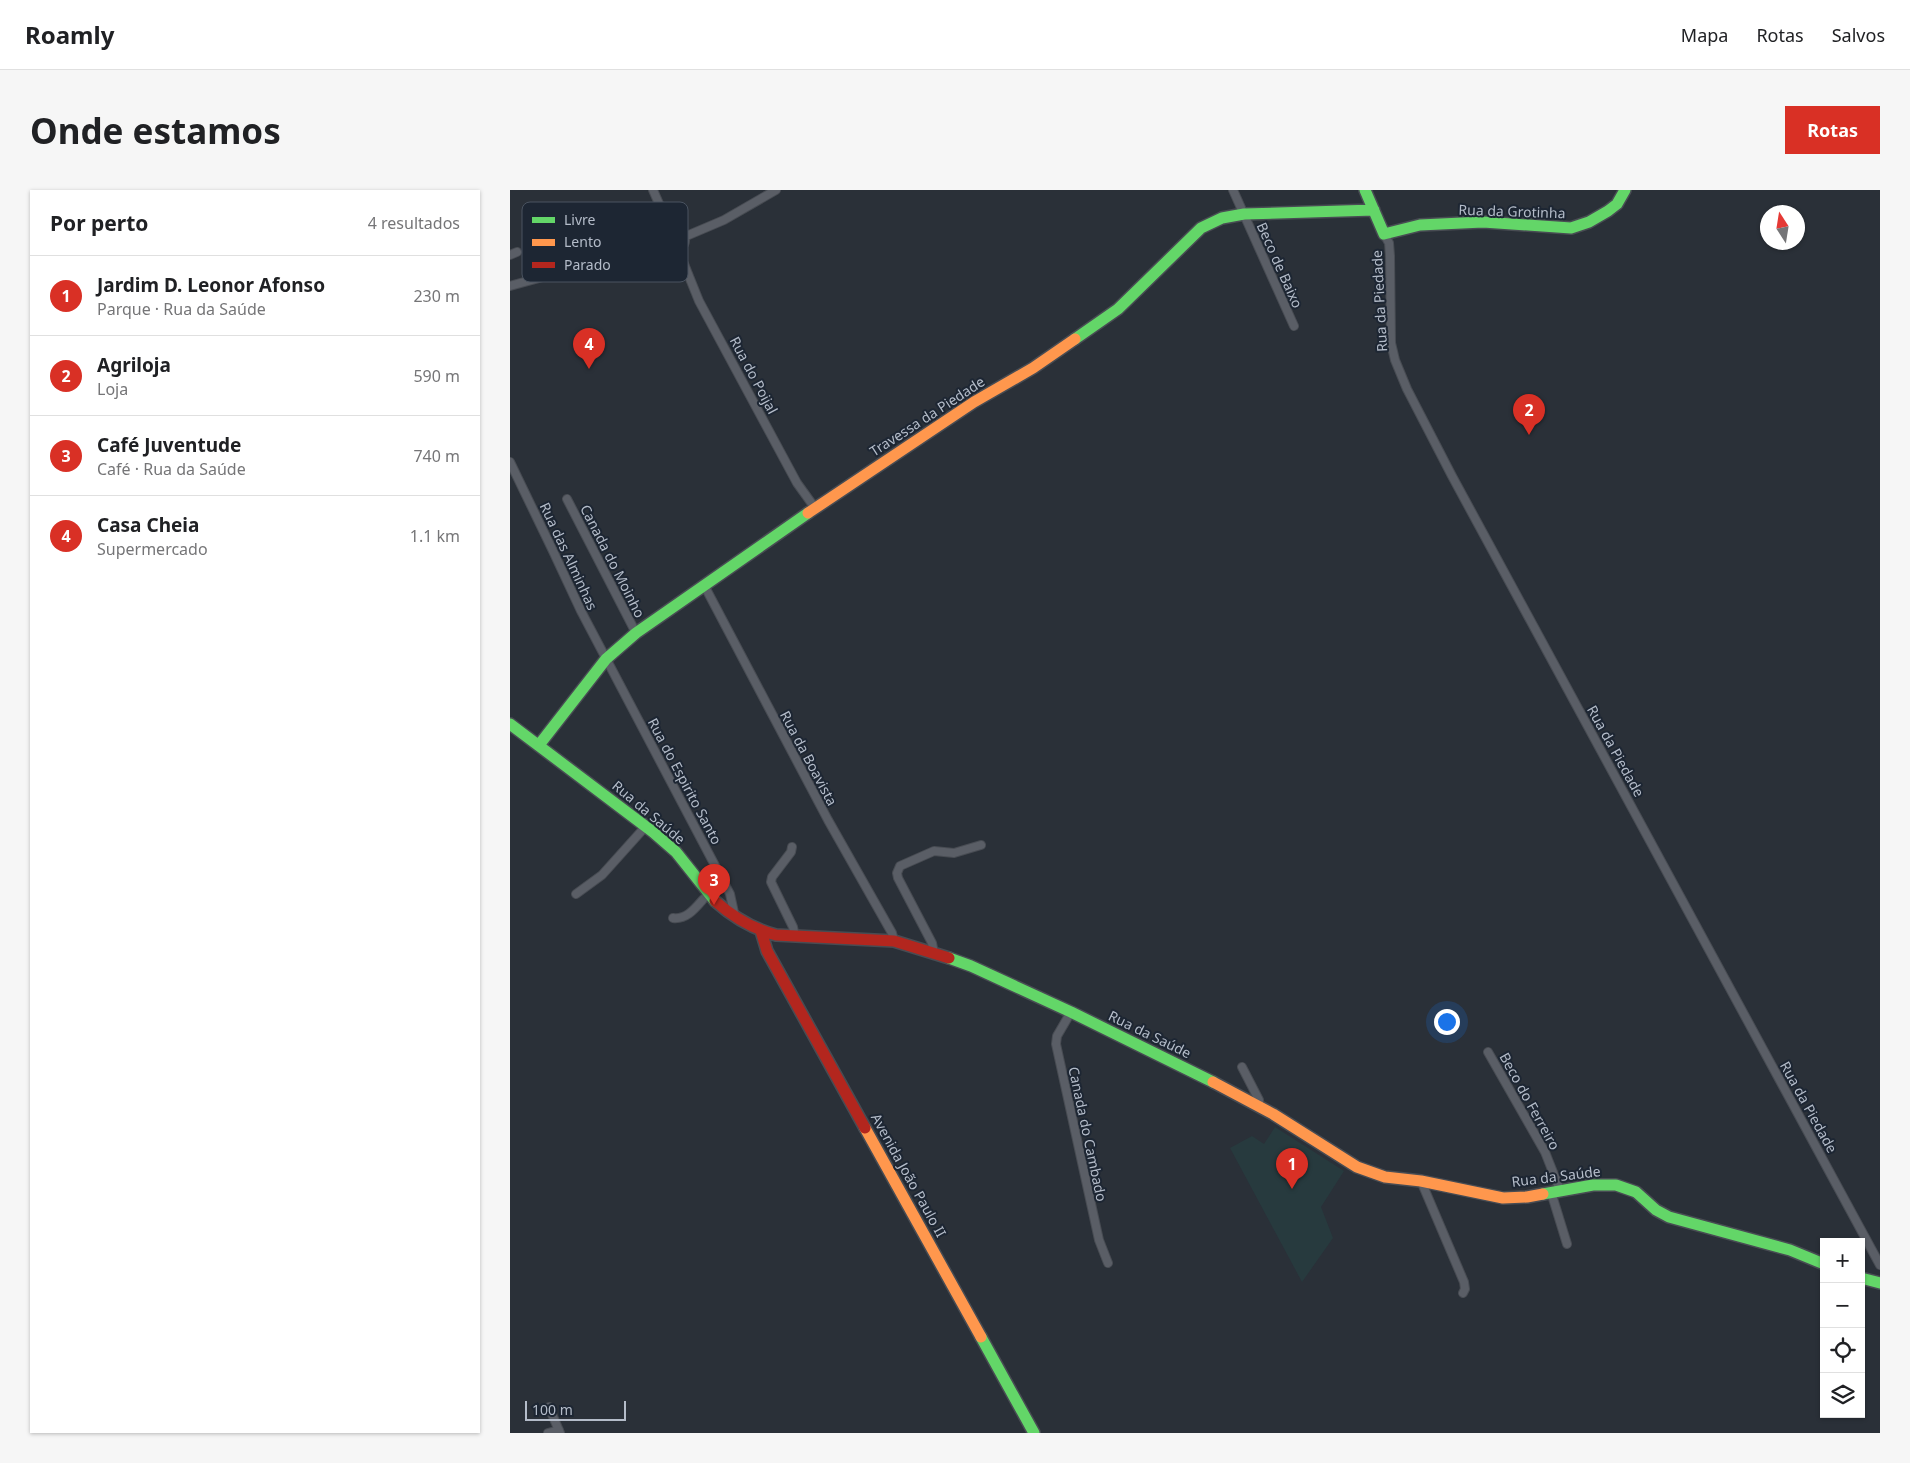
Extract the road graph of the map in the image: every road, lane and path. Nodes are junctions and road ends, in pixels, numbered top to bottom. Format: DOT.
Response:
graph roads {
  1 [pos="653,190"];
  2 [pos="776,190"];
  3 [pos="1233,190"];
  4 [pos="1365,190"];
  5 [pos="1625,190"];
  6 [pos="659,202"];
  7 [pos="1374,210"];
  8 [pos="1244,214"];
  9 [pos="1384,234"];
  10 [pos="688,235"];
  11 [pos="688,274"];
  12 [pos="525,282"];
  13 [pos="510,286"];
  14 [pos="1294,326"];
  15 [pos="510,462"];
  16 [pos="567,499"];
  17 [pos="815,508"];
  18 [pos="704,585"];
  19 [pos="636,633"];
  20 [pos="606,660"];
  21 [pos="510,724"];
  22 [pos="539,745"];
  23 [pos="646,826"];
  24 [pos="981,844"];
  25 [pos="792,847"];
  26 [pos="576,894"];
  27 [pos="708,894"];
  28 [pos="735,917"];
  29 [pos="674,918"];
  30 [pos="761,931"];
  31 [pos="795,936"];
  32 [pos="894,941"];
  33 [pos="934,953"];
  34 [pos="1071,1012"];
  35 [pos="1488,1052"];
  36 [pos="1242,1067"];
  37 [pos="1259,1106"];
  38 [pos="1421,1181"];
  39 [pos="1556,1191"];
  40 [pos="1567,1244"];
  41 [pos="1820,1262"];
  42 [pos="1108,1263"];
  43 [pos="1880,1265"];
  44 [pos="1463,1293"];
  45 [pos="549,1407"];
  46 [pos="559,1432"];
  47 [pos="548,1433"];
  48 [pos="1034,1433"];
  1 -- 6 [label="street"];
  2 -- 10 [label="street"];
  3 -- 8 [label="street, Beco de Baixo"];
  4 -- 7 [label="street"];
  5 -- 9 [label="street, Rua da Grotinha"];
  7 -- 8 [label="street, Travessa da Piedade"];
  7 -- 9 [label="street"];
  8 -- 14 [label="street, Beco de Baixo"];
  8 -- 17 [label="street, Travessa da Piedade"];
  9 -- 43 [label="street, Rua da Piedade"];
  11 -- 17 [label="street, Rua do Poijal"];
  12 -- 13 [label="street"];
  15 -- 20 [label="street, Rua das Alminhas"];
  16 -- 19 [label="street, Canada do Moinho"];
  17 -- 18 [label="street, Travessa da Piedade"];
  18 -- 19 [label="street, Travessa da Piedade"];
  18 -- 32 [label="street, Rua da Boavista"];
  19 -- 20 [label="street, Travessa da Piedade"];
  20 -- 22 [label="street, Travessa da Piedade"];
  20 -- 28 [label="street, Rua do Espirito Santo"];
  21 -- 22 [label="street, Rua da Saúde"];
  22 -- 23 [label="street, Rua da Saúde"];
  23 -- 26 [label="street"];
  23 -- 27 [label="street, Rua da Saúde"];
  24 -- 33 [label="street"];
  25 -- 31 [label="street"];
  27 -- 28 [label="street, Rua da Saúde"];
  27 -- 29 [label="street"];
  28 -- 30 [label="street, Rua da Saúde"];
  30 -- 31 [label="street, Rua da Saúde"];
  30 -- 48 [label="street, Avenida João Paulo II"];
  31 -- 32 [label="street, Rua da Saúde"];
  32 -- 33 [label="street, Rua da Saúde"];
  33 -- 34 [label="street, Rua da Saúde"];
  34 -- 37 [label="street, Rua da Saúde"];
  34 -- 42 [label="street, Canada do Cambado"];
  35 -- 39 [label="street, Beco do Ferreiro"];
  36 -- 37 [label="street"];
  37 -- 38 [label="street, Rua da Saúde"];
  38 -- 39 [label="street, Rua da Saúde"];
  38 -- 44 [label="street"];
  39 -- 40 [label="street, Beco do Ferreiro"];
  39 -- 41 [label="street, Rua da Saúde"];
  45 -- 46 [label="street"];
  46 -- 47 [label="street"];
}
